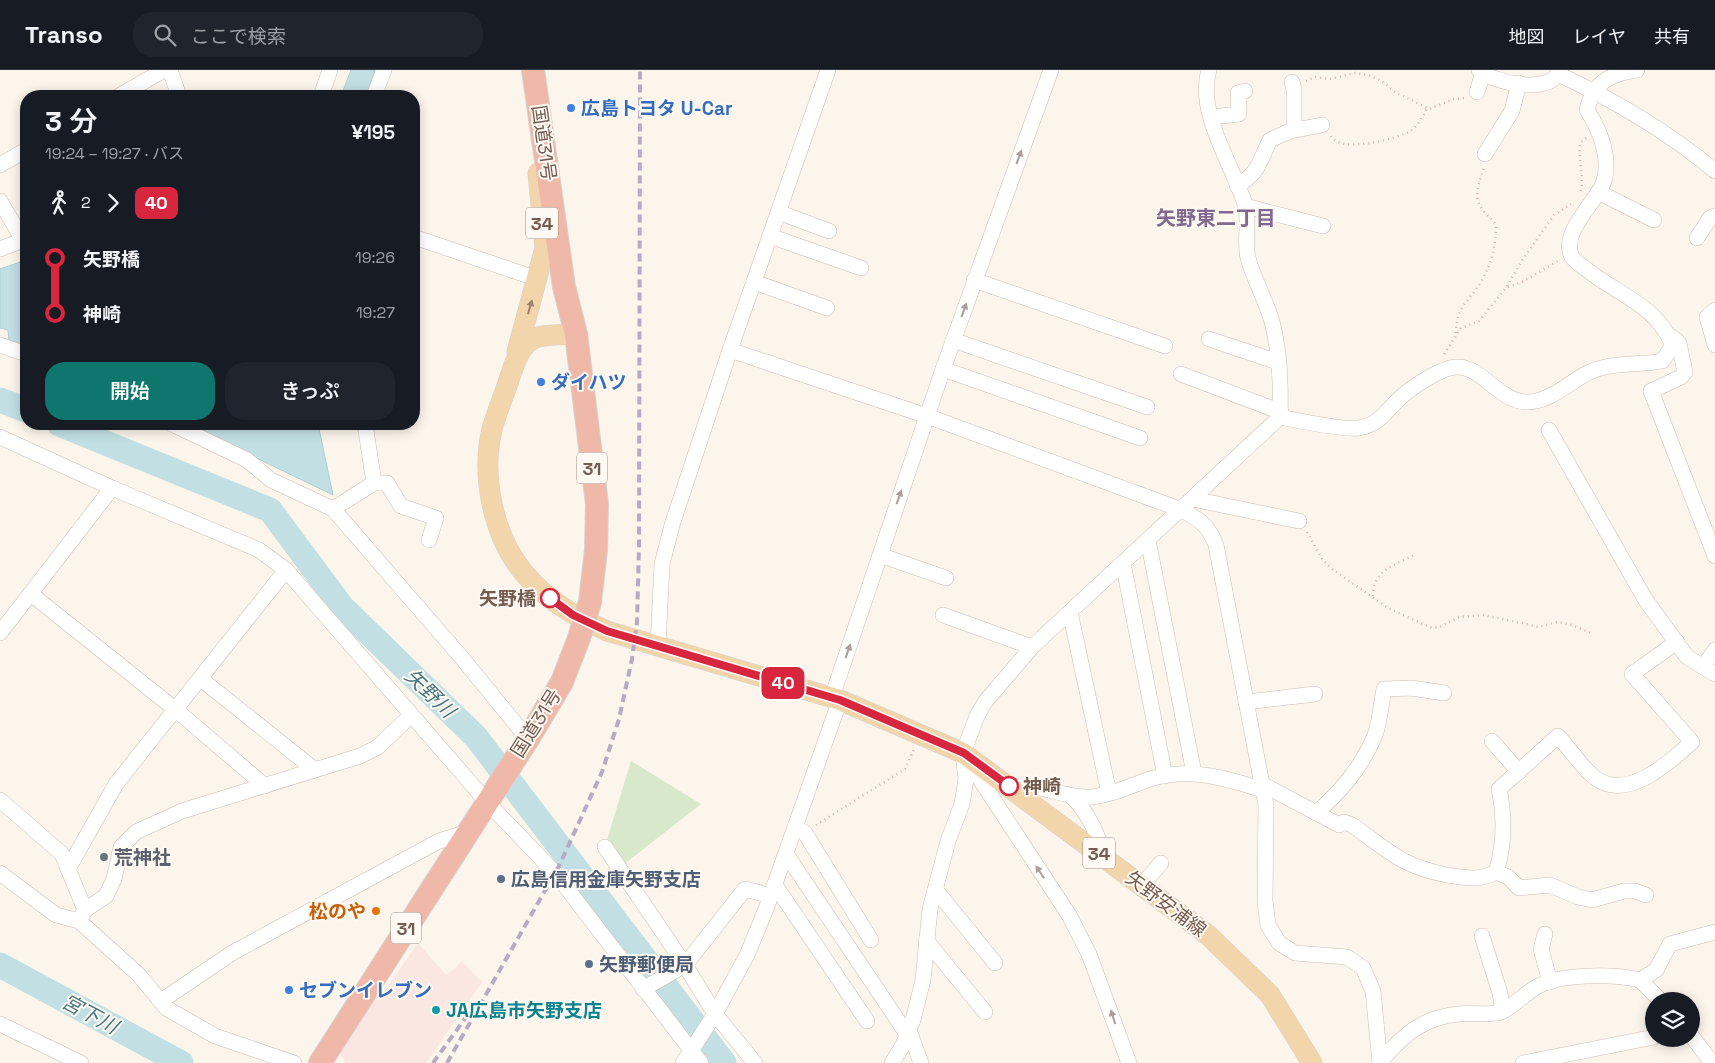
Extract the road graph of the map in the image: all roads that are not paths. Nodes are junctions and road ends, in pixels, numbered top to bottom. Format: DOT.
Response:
graph roads {
  1 [pos="165,70"];
  2 [pos="330,70"];
  3 [pos="384,70"];
  4 [pos="538,70"];
  5 [pos="828,70"];
  6 [pos="1051,70"];
  7 [pos="1210,70"];
  8 [pos="1637,70"];
  9 [pos="1643,70"];
  10 [pos="1650,70"];
  11 [pos="1481,72"];
  12 [pos="1558,72"];
  13 [pos="1519,83"];
  14 [pos="1292,84"];
  15 [pos="130,90"];
  16 [pos="176,90"];
  17 [pos="323,90"];
  18 [pos="376,90"];
  19 [pos="1245,91"];
  20 [pos="1596,91"];
  21 [pos="1477,92"];
  22 [pos="1212,117"];
  23 [pos="1322,125"];
  24 [pos="1294,130"];
  25 [pos="20,153"];
  26 [pos="1485,154"];
  27 [pos="0,165"];
  28 [pos="1715,171"];
  29 [pos="1237,186"];
  30 [pos="1598,192"];
  31 [pos="0,201"];
  32 [pos="1245,206"];
  33 [pos="778,212"];
  34 [pos="1715,216"];
  35 [pos="1654,220"];
  36 [pos="1323,226"];
  37 [pos="829,230"];
  38 [pos="20,234"];
  39 [pos="770,236"];
  40 [pos="1697,238"];
  41 [pos="420,239"];
  42 [pos="20,241"];
  43 [pos="0,248"];
  44 [pos="861,268"];
  45 [pos="538,279"];
  46 [pos="974,280"];
  47 [pos="754,282"];
  48 [pos="827,308"];
  49 [pos="1715,310"];
  50 [pos="576,334"];
  51 [pos="1669,337"];
  52 [pos="1209,339"];
  53 [pos="953,340"];
  54 [pos="0,345"];
  55 [pos="1715,345"];
  56 [pos="1165,346"];
  57 [pos="730,350"];
  58 [pos="20,352"];
  59 [pos="1278,362"];
  60 [pos="943,369"];
  61 [pos="512,371"];
  62 [pos="1181,374"];
  63 [pos="1147,407"];
  64 [pos="1280,415"];
  65 [pos="926,416"];
  66 [pos="184,430"];
  67 [pos="366,430"];
  68 [pos="1549,430"];
  69 [pos="0,437"];
  70 [pos="1140,438"];
  71 [pos="374,483"];
  72 [pos="112,488"];
  73 [pos="1187,504"];
  74 [pos="333,509"];
  75 [pos="1299,521"];
  76 [pos="429,540"];
  77 [pos="1148,540"];
  78 [pos="880,555"];
  79 [pos="1715,556"];
  80 [pos="1123,563"];
  81 [pos="286,570"];
  82 [pos="946,578"];
  83 [pos="31,594"];
  84 [pos="1070,612"];
  85 [pos="943,616"];
  86 [pos="0,632"];
  87 [pos="1677,642"];
  88 [pos="658,645"];
  89 [pos="1032,648"];
  90 [pos="1715,650"];
  91 [pos="1709,671"];
  92 [pos="201,679"];
  93 [pos="1444,693"];
  94 [pos="1315,694"];
  95 [pos="836,698"];
  96 [pos="1246,702"];
  97 [pos="176,710"];
  98 [pos="410,716"];
  99 [pos="1492,741"];
  100 [pos="525,743"];
  101 [pos="964,753"];
  102 [pos="315,770"];
  103 [pos="1518,772"];
  104 [pos="1194,773"];
  105 [pos="1164,776"];
  106 [pos="265,786"];
  107 [pos="1012,787"];
  108 [pos="1262,787"];
  109 [pos="1109,793"];
  110 [pos="1071,796"];
  111 [pos="490,798"];
  112 [pos="0,800"];
  113 [pos="1316,814"];
  114 [pos="800,830"];
  115 [pos="468,832"];
  116 [pos="605,847"];
  117 [pos="786,854"];
  118 [pos="1100,854"];
  119 [pos="1161,863"];
  120 [pos="68,869"];
  121 [pos="1496,872"];
  122 [pos="0,873"];
  123 [pos="1142,886"];
  124 [pos="934,889"];
  125 [pos="773,890"];
  126 [pos="1646,895"];
  127 [pos="82,915"];
  128 [pos="1715,932"];
  129 [pos="1545,934"];
  130 [pos="1482,936"];
  131 [pos="870,940"];
  132 [pos="926,940"];
  133 [pos="995,963"];
  134 [pos="685,965"];
  135 [pos="1640,980"];
  136 [pos="1550,982"];
  137 [pos="643,989"];
  138 [pos="1652,992"];
  139 [pos="161,1001"];
  140 [pos="1502,1011"];
  141 [pos="985,1012"];
  142 [pos="713,1016"];
  143 [pos="867,1021"];
  144 [pos="0,1024"];
  145 [pos="908,1032"];
  146 [pos="1645,1039"];
  147 [pos="1700,1047"];
  148 [pos="689,1053"];
  149 [pos="1380,1062"];
  150 [pos="81,1063"];
  151 [pos="294,1063"];
  152 [pos="320,1063"];
  153 [pos="701,1063"];
  154 [pos="755,1063"];
  155 [pos="892,1063"];
  156 [pos="921,1063"];
  157 [pos="1129,1063"];
  158 [pos="1312,1063"];
  159 [pos="1523,1063"];
  160 [pos="1712,1063"];
  1 -- 15 [label="street"];
  1 -- 16 [label="street"];
  2 -- 17 [label="street"];
  3 -- 18 [label="street"];
  4 -- 45 [label="main road, 34"];
  4 -- 50 [label="highway, 国道31号 / 31"];
  5 -- 33 [label="street"];
  46 -- 6 [label="street, one-way"];
  7 -- 22 [label="street"];
  8 -- 20 [label="street"];
  9 -- 10 [label="street"];
  11 -- 13 [label="street"];
  11 -- 21 [label="street"];
  12 -- 13 [label="street"];
  12 -- 20 [label="street"];
  13 -- 26 [label="street"];
  14 -- 24 [label="street"];
  19 -- 22 [label="street"];
  20 -- 28 [label="street"];
  20 -- 30 [label="street"];
  22 -- 29 [label="street"];
  23 -- 24 [label="street"];
  24 -- 29 [label="street"];
  25 -- 27 [label="street"];
  29 -- 32 [label="street"];
  30 -- 35 [label="street"];
  30 -- 51 [label="street"];
  31 -- 38 [label="street"];
  32 -- 36 [label="street"];
  32 -- 59 [label="street"];
  33 -- 37 [label="street"];
  33 -- 39 [label="street"];
  34 -- 40 [label="street"];
  39 -- 44 [label="street"];
  39 -- 47 [label="street"];
  41 -- 45 [label="street"];
  42 -- 43 [label="street"];
  61 -- 45 [label="main road, 34, one-way"];
  53 -- 46 [label="street, one-way"];
  46 -- 56 [label="street"];
  47 -- 48 [label="street"];
  47 -- 57 [label="street"];
  49 -- 55 [label="street"];
  50 -- 61 [label="main road, 矢野安浦線 / 34"];
  50 -- 100 [label="highway, 国道31号 / 31, bridge"];
  51 -- 64 [label="street"];
  51 -- 79 [label="street"];
  52 -- 59 [label="street"];
  53 -- 60 [label="street"];
  53 -- 63 [label="street"];
  54 -- 58 [label="street"];
  57 -- 65 [label="street"];
  57 -- 88 [label="street"];
  59 -- 64 [label="street"];
  60 -- 65 [label="street"];
  60 -- 70 [label="street"];
  61 -- 88 [label="main road, 矢野安浦線 / 34"];
  62 -- 64 [label="street"];
  64 -- 73 [label="street"];
  65 -- 73 [label="street"];
  78 -- 65 [label="street, one-way"];
  66 -- 74 [label="street"];
  67 -- 71 [label="street"];
  68 -- 87 [label="street"];
  69 -- 72 [label="street"];
  71 -- 74 [label="street"];
  71 -- 76 [label="street"];
  72 -- 81 [label="street"];
  72 -- 83 [label="street"];
  73 -- 75 [label="street"];
  73 -- 77 [label="street"];
  73 -- 96 [label="street"];
  74 -- 100 [label="street"];
  77 -- 80 [label="street"];
  77 -- 104 [label="street"];
  78 -- 82 [label="street"];
  95 -- 78 [label="street, one-way"];
  80 -- 84 [label="street"];
  80 -- 105 [label="street"];
  81 -- 92 [label="street"];
  81 -- 98 [label="street"];
  83 -- 86 [label="street"];
  83 -- 97 [label="street"];
  84 -- 89 [label="street"];
  84 -- 109 [label="street"];
  85 -- 89 [label="street"];
  87 -- 91 [label="street"];
  87 -- 103 [label="street"];
  88 -- 95 [label="main road, 矢野安浦線 / 34"];
  89 -- 101 [label="street"];
  90 -- 91 [label="street"];
  92 -- 97 [label="street"];
  92 -- 102 [label="street"];
  93 -- 113 [label="street"];
  94 -- 96 [label="street"];
  95 -- 101 [label="main road, 矢野安浦線 / 34"];
  95 -- 114 [label="street"];
  96 -- 108 [label="street"];
  97 -- 106 [label="street"];
  97 -- 120 [label="street"];
  98 -- 102 [label="street"];
  98 -- 111 [label="street"];
  99 -- 103 [label="street"];
  100 -- 111 [label="highway, 国道31号 / 31"];
  101 -- 107 [label="main road, 矢野安浦線 / 34"];
  101 -- 124 [label="street"];
  157 -- 101 [label="street, one-way"];
  102 -- 106 [label="street"];
  103 -- 121 [label="street"];
  104 -- 105 [label="street"];
  104 -- 108 [label="street"];
  105 -- 109 [label="street"];
  106 -- 127 [label="street"];
  107 -- 110 [label="street"];
  107 -- 118 [label="main road, 矢野安浦線 / 34"];
  108 -- 113 [label="street"];
  108 -- 149 [label="street"];
  109 -- 110 [label="street"];
  110 -- 118 [label="street"];
  111 -- 115 [label="highway, 国道31号 / 31"];
  111 -- 137 [label="street"];
  112 -- 120 [label="street"];
  113 -- 121 [label="street"];
  114 -- 117 [label="street"];
  114 -- 131 [label="street"];
  115 -- 139 [label="street"];
  115 -- 152 [label="highway, 国道31号 / 31"];
  116 -- 134 [label="street"];
  117 -- 125 [label="street"];
  117 -- 145 [label="street"];
  118 -- 123 [label="main road, 矢野安浦線 / 34"];
  119 -- 123 [label="street"];
  120 -- 127 [label="street"];
  121 -- 126 [label="street"];
  122 -- 127 [label="street"];
  123 -- 158 [label="main road, 矢野安浦線 / 34"];
  124 -- 132 [label="street"];
  124 -- 133 [label="street"];
  125 -- 134 [label="street"];
  125 -- 142 [label="street"];
  125 -- 143 [label="street"];
  127 -- 139 [label="street"];
  128 -- 135 [label="street"];
  129 -- 136 [label="street"];
  130 -- 140 [label="street"];
  132 -- 141 [label="street"];
  132 -- 145 [label="street"];
  134 -- 137 [label="street"];
  134 -- 142 [label="street"];
  135 -- 136 [label="street"];
  135 -- 138 [label="street"];
  136 -- 140 [label="street"];
  137 -- 148 [label="street"];
  139 -- 151 [label="street"];
  140 -- 149 [label="street"];
  142 -- 148 [label="street"];
  142 -- 154 [label="street"];
  144 -- 150 [label="street"];
  145 -- 155 [label="street"];
  145 -- 156 [label="street"];
  146 -- 159 [label="street"];
  147 -- 160 [label="street"];
  148 -- 153 [label="street"];
}
